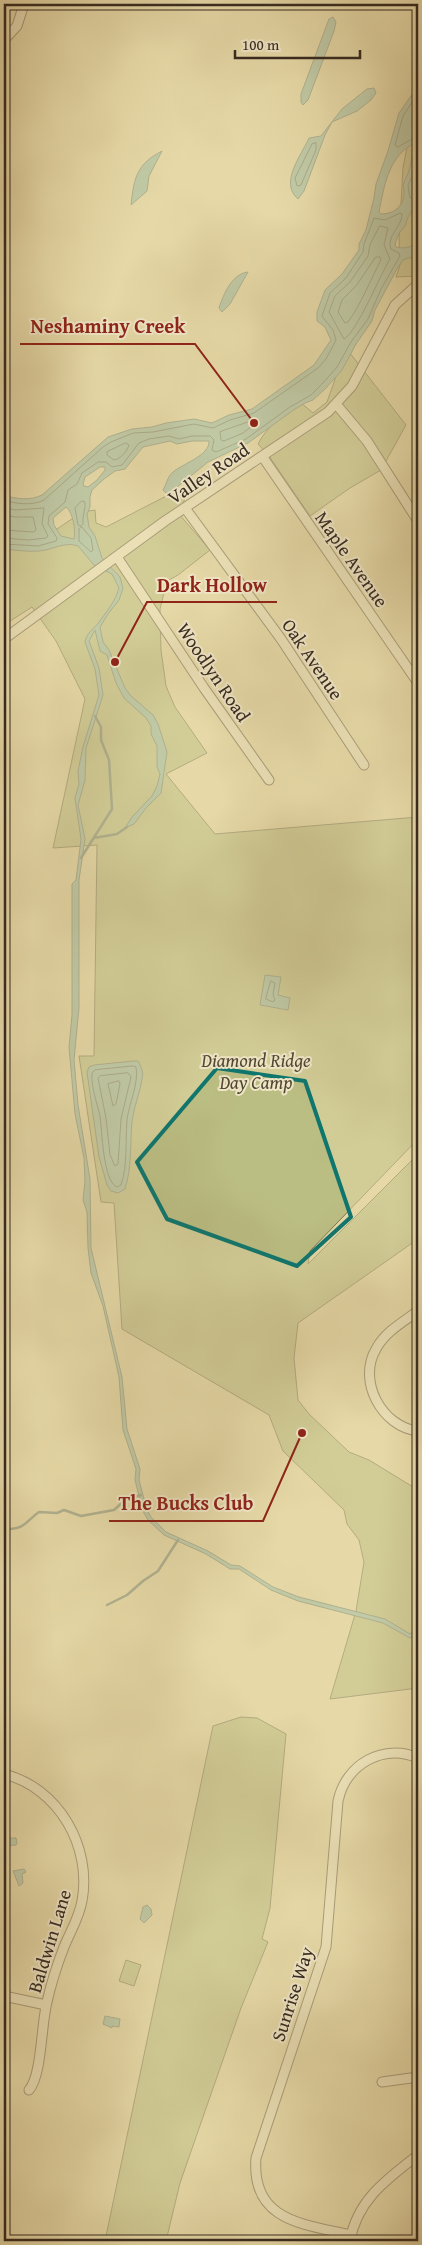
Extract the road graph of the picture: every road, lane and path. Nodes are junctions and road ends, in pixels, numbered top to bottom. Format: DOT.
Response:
graph roads {
  1 [pos="24,4"];
  2 [pos="4,40"];
  3 [pos="418,284"];
  4 [pos="336,404"];
  5 [pos="262,456"];
  6 [pos="185,508"];
  7 [pos="418,521"];
  8 [pos="114,560"];
  9 [pos="4,639"];
  10 [pos="416,680"];
  11 [pos="364,765"];
  12 [pos="269,780"];
  13 [pos="418,1311"];
  14 [pos="418,1431"];
  15 [pos="418,1758"];
  16 [pos="4,1774"];
  17 [pos="4,1996"];
  18 [pos="46,2005"];
  19 [pos="418,2077"];
  20 [pos="382,2082"];
  21 [pos="29,2090"];
  22 [pos="418,2155"];
  23 [pos="350,2238"];
  1 -- 2 [label="street"];
  3 -- 4 [label="street, Valley Road"];
  4 -- 5 [label="street, Valley Road"];
  4 -- 7 [label="street"];
  5 -- 6 [label="street, Valley Road"];
  5 -- 10 [label="street, Maple Avenue"];
  6 -- 8 [label="street, Valley Road"];
  6 -- 11 [label="street, Oak Avenue"];
  8 -- 9 [label="street, Valley Road"];
  8 -- 12 [label="street, Woodlyn Road"];
  13 -- 14 [label="street"];
  15 -- 23 [label="street, Sunrise Way"];
  16 -- 18 [label="street, Baldwin Lane"];
  17 -- 18 [label="street"];
  18 -- 21 [label="street, Baldwin Lane"];
  19 -- 20 [label="street"];
  22 -- 23 [label="street, Sunrise Way"];
}
